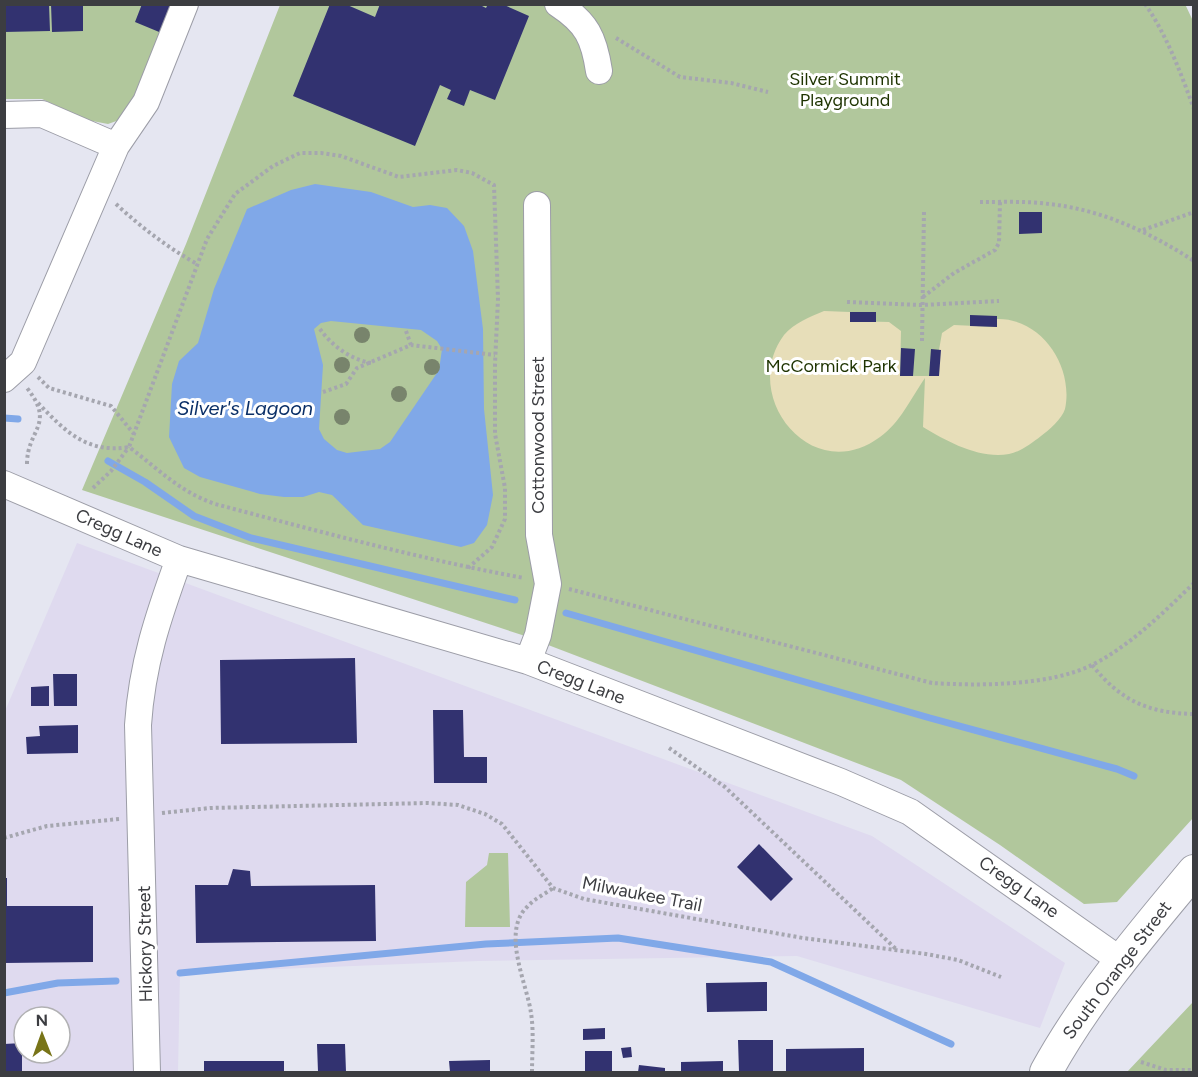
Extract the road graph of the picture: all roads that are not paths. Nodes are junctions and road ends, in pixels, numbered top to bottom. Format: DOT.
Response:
graph roads {
  1 [pos="184,4"];
  2 [pos="558,4"];
  3 [pos="599,71"];
  4 [pos="4,115"];
  5 [pos="116,146"];
  6 [pos="537,204"];
  7 [pos="14,370"];
  8 [pos="4,484"];
  9 [pos="179,560"];
  10 [pos="528,661"];
  11 [pos="1194,871"];
  12 [pos="1120,960"];
  13 [pos="147,1072"];
  14 [pos="1046,1072"];
  1 -- 5 [label="street"];
  2 -- 3 [label="street"];
  4 -- 5 [label="street"];
  5 -- 7 [label="street"];
  6 -- 10 [label="street, Cottonwood Street"];
  8 -- 9 [label="street, Cregg Lane"];
  9 -- 10 [label="street, Cregg Lane"];
  9 -- 13 [label="street, Hickory Street"];
  10 -- 12 [label="street, Cregg Lane"];
  11 -- 12 [label="main road, South Orange Street"];
  12 -- 14 [label="main road, South Orange Street"];
}
